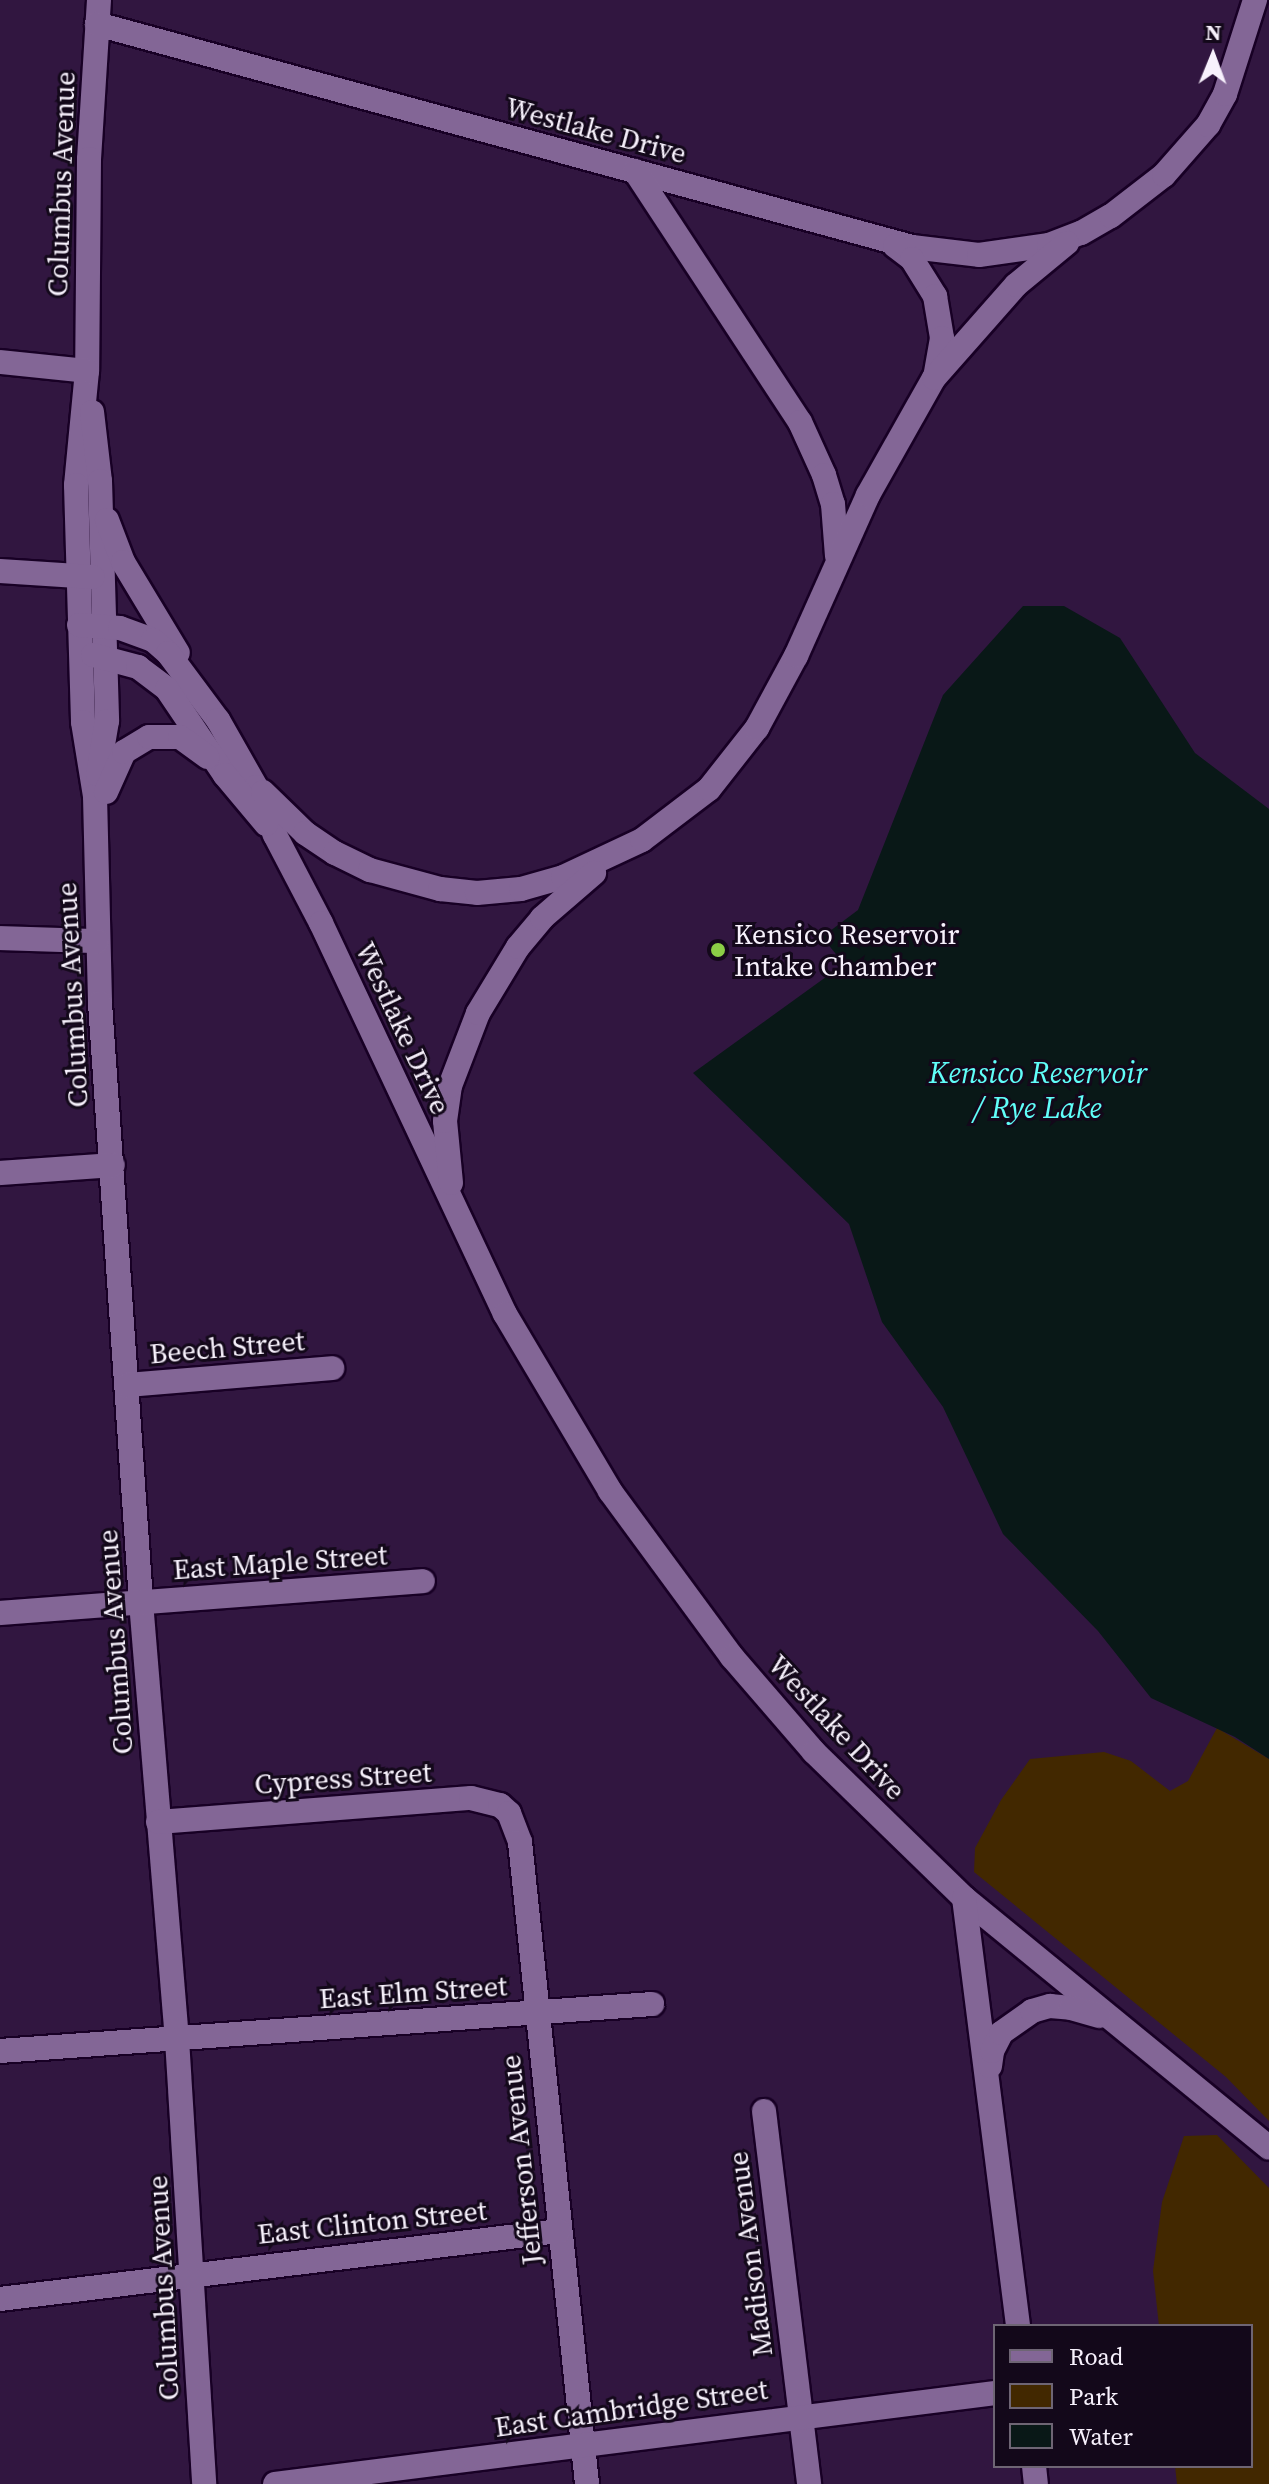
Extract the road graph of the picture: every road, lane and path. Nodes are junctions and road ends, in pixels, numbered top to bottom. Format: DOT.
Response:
graph roads {
  1 [pos="1255,0"];
  2 [pos="98,12"];
  3 [pos="635,171"];
  4 [pos="1081,233"];
  5 [pos="878,238"];
  6 [pos="0,362"];
  7 [pos="87,371"];
  8 [pos="934,378"];
  9 [pos="100,481"];
  10 [pos="837,562"];
  11 [pos="0,571"];
  12 [pos="78,576"];
  13 [pos="102,577"];
  14 [pos="79,625"];
  15 [pos="104,626"];
  16 [pos="80,655"];
  17 [pos="105,655"];
  18 [pos="218,720"];
  19 [pos="234,769"];
  20 [pos="95,796"];
  21 [pos="95,833"];
  22 [pos="642,840"];
  23 [pos="0,938"];
  24 [pos="97,941"];
  25 [pos="113,1165"];
  26 [pos="0,1173"];
  27 [pos="474,1249"];
  28 [pos="332,1368"];
  29 [pos="127,1385"];
  30 [pos="423,1581"];
  31 [pos="141,1602"];
  32 [pos="0,1613"];
  33 [pos="158,1822"];
  34 [pos="517,1830"];
  35 [pos="964,1898"];
  36 [pos="652,2004"];
  37 [pos="536,2014"];
  38 [pos="1126,2029"];
  39 [pos="177,2039"];
  40 [pos="0,2051"];
  41 [pos="988,2085"];
  42 [pos="764,2111"];
  43 [pos="1269,2148"];
  44 [pos="559,2231"];
  45 [pos="192,2273"];
  46 [pos="0,2299"];
  47 [pos="1018,2324"];
  48 [pos="993,2393"];
  49 [pos="799,2416"];
  50 [pos="583,2445"];
  51 [pos="204,2484"];
  52 [pos="275,2484"];
  53 [pos="587,2484"];
  54 [pos="809,2484"];
  1 -- 4 [label="street, Westlake Drive"];
  2 -- 3 [label="street, Westlake Drive"];
  2 -- 7 [label="street, Columbus Avenue"];
  3 -- 5 [label="street, Westlake Drive"];
  3 -- 10 [label="street"];
  4 -- 5 [label="street, Westlake Drive"];
  4 -- 8 [label="street, Westlake Drive"];
  5 -- 8 [label="street"];
  6 -- 7 [label="street"];
  7 -- 9 [label="street, Columbus Avenue"];
  7 -- 12 [label="street, Columbus Avenue"];
  8 -- 10 [label="street, Westlake Drive"];
  9 -- 13 [label="street, Columbus Avenue"];
  9 -- 18 [label="street"];
  10 -- 22 [label="street, Westlake Drive"];
  11 -- 12 [label="street"];
  12 -- 13 [label="street"];
  12 -- 14 [label="street, Columbus Avenue"];
  13 -- 15 [label="street, Columbus Avenue"];
  14 -- 15 [label="street"];
  14 -- 16 [label="street, Columbus Avenue"];
  15 -- 17 [label="street, Columbus Avenue"];
  15 -- 18 [label="street"];
  16 -- 17 [label="street"];
  16 -- 20 [label="street, Columbus Avenue"];
  17 -- 19 [label="street"];
  17 -- 20 [label="street, Columbus Avenue"];
  18 -- 19 [label="street"];
  19 -- 21 [label="street"];
  19 -- 22 [label="street, Westlake Drive"];
  19 -- 27 [label="street, Westlake Drive"];
  20 -- 21 [label="street, Columbus Avenue"];
  21 -- 24 [label="street, Columbus Avenue"];
  22 -- 27 [label="street, Westlake Drive"];
  23 -- 24 [label="street"];
  24 -- 25 [label="street, Columbus Avenue"];
  25 -- 26 [label="street"];
  25 -- 29 [label="street, Columbus Avenue"];
  27 -- 35 [label="street, Westlake Drive"];
  28 -- 29 [label="street, Beech Street"];
  29 -- 31 [label="street, Columbus Avenue"];
  30 -- 31 [label="street, East Maple Street"];
  31 -- 32 [label="street, East Maple Street"];
  31 -- 33 [label="street, Columbus Avenue"];
  33 -- 34 [label="street, Cypress Street"];
  33 -- 39 [label="street, Columbus Avenue"];
  34 -- 37 [label="street, Jefferson Avenue"];
  35 -- 38 [label="street, Westlake Drive"];
  35 -- 41 [label="street"];
  36 -- 37 [label="street, East Elm Street"];
  37 -- 39 [label="street, East Elm Street"];
  37 -- 44 [label="street, Jefferson Avenue"];
  38 -- 41 [label="street"];
  38 -- 43 [label="street, Westlake Drive"];
  39 -- 40 [label="street, East Elm Street"];
  39 -- 45 [label="street, Columbus Avenue"];
  41 -- 47 [label="street"];
  42 -- 49 [label="street, Madison Avenue"];
  44 -- 45 [label="street, East Clinton Street"];
  44 -- 50 [label="street, Jefferson Avenue"];
  45 -- 46 [label="street, East Clinton Street"];
  45 -- 51 [label="street, Columbus Avenue"];
  48 -- 49 [label="street, East Cambridge Street"];
  49 -- 50 [label="street, East Cambridge Street"];
  49 -- 54 [label="street, Madison Avenue"];
  50 -- 52 [label="street, East Cambridge Street"];
  50 -- 53 [label="street, Jefferson Avenue"];
}
